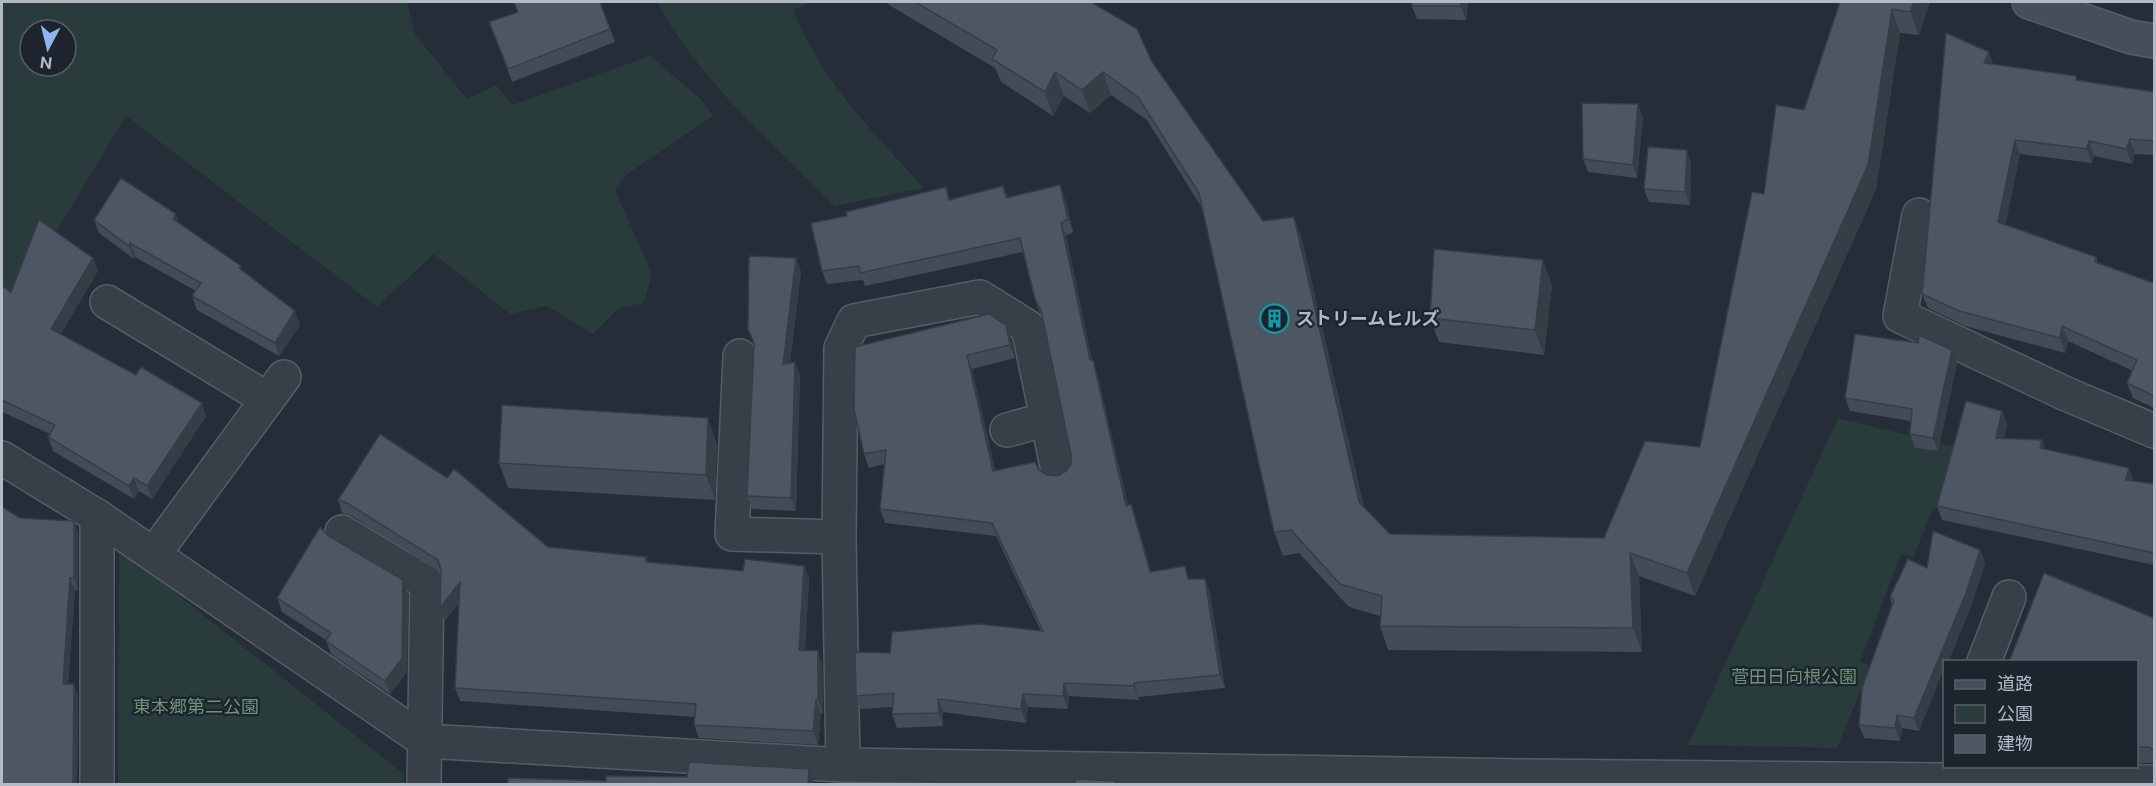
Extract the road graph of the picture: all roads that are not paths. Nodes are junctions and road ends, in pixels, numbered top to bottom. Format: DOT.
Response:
graph roads {
  1 [pos="2029,2"];
  2 [pos="2154,41"];
  3 [pos="1919,215"];
  4 [pos="107,302"];
  5 [pos="740,356"];
  6 [pos="1047,419"];
  7 [pos="1007,430"];
  8 [pos="2154,431"];
  9 [pos="2,458"];
  10 [pos="1058,471"];
  11 [pos="97,516"];
  12 [pos="342,532"];
  13 [pos="839,537"];
  14 [pos="154,554"];
  15 [pos="2009,597"];
  16 [pos="1985,660"];
  17 [pos="425,741"];
  18 [pos="843,765"];
  19 [pos="1941,771"];
  20 [pos="1004,776"];
  21 [pos="1527,780"];
  22 [pos="2154,782"];
  23 [pos="98,784"];
  24 [pos="424,784"];
  1 -- 2 [label="street"];
  3 -- 8 [label="street"];
  4 -- 14 [label="street"];
  5 -- 13 [label="street"];
  6 -- 7 [label="street"];
  6 -- 10 [label="street"];
  6 -- 13 [label="street"];
  9 -- 11 [label="street"];
  11 -- 14 [label="street"];
  11 -- 23 [label="street"];
  12 -- 17 [label="street"];
  13 -- 18 [label="street"];
  14 -- 17 [label="street"];
  15 -- 16 [label="street"];
  17 -- 18 [label="street"];
  17 -- 24 [label="street"];
  18 -- 20 [label="street"];
  19 -- 21 [label="street"];
  19 -- 22 [label="street"];
  20 -- 21 [label="street"];
}
